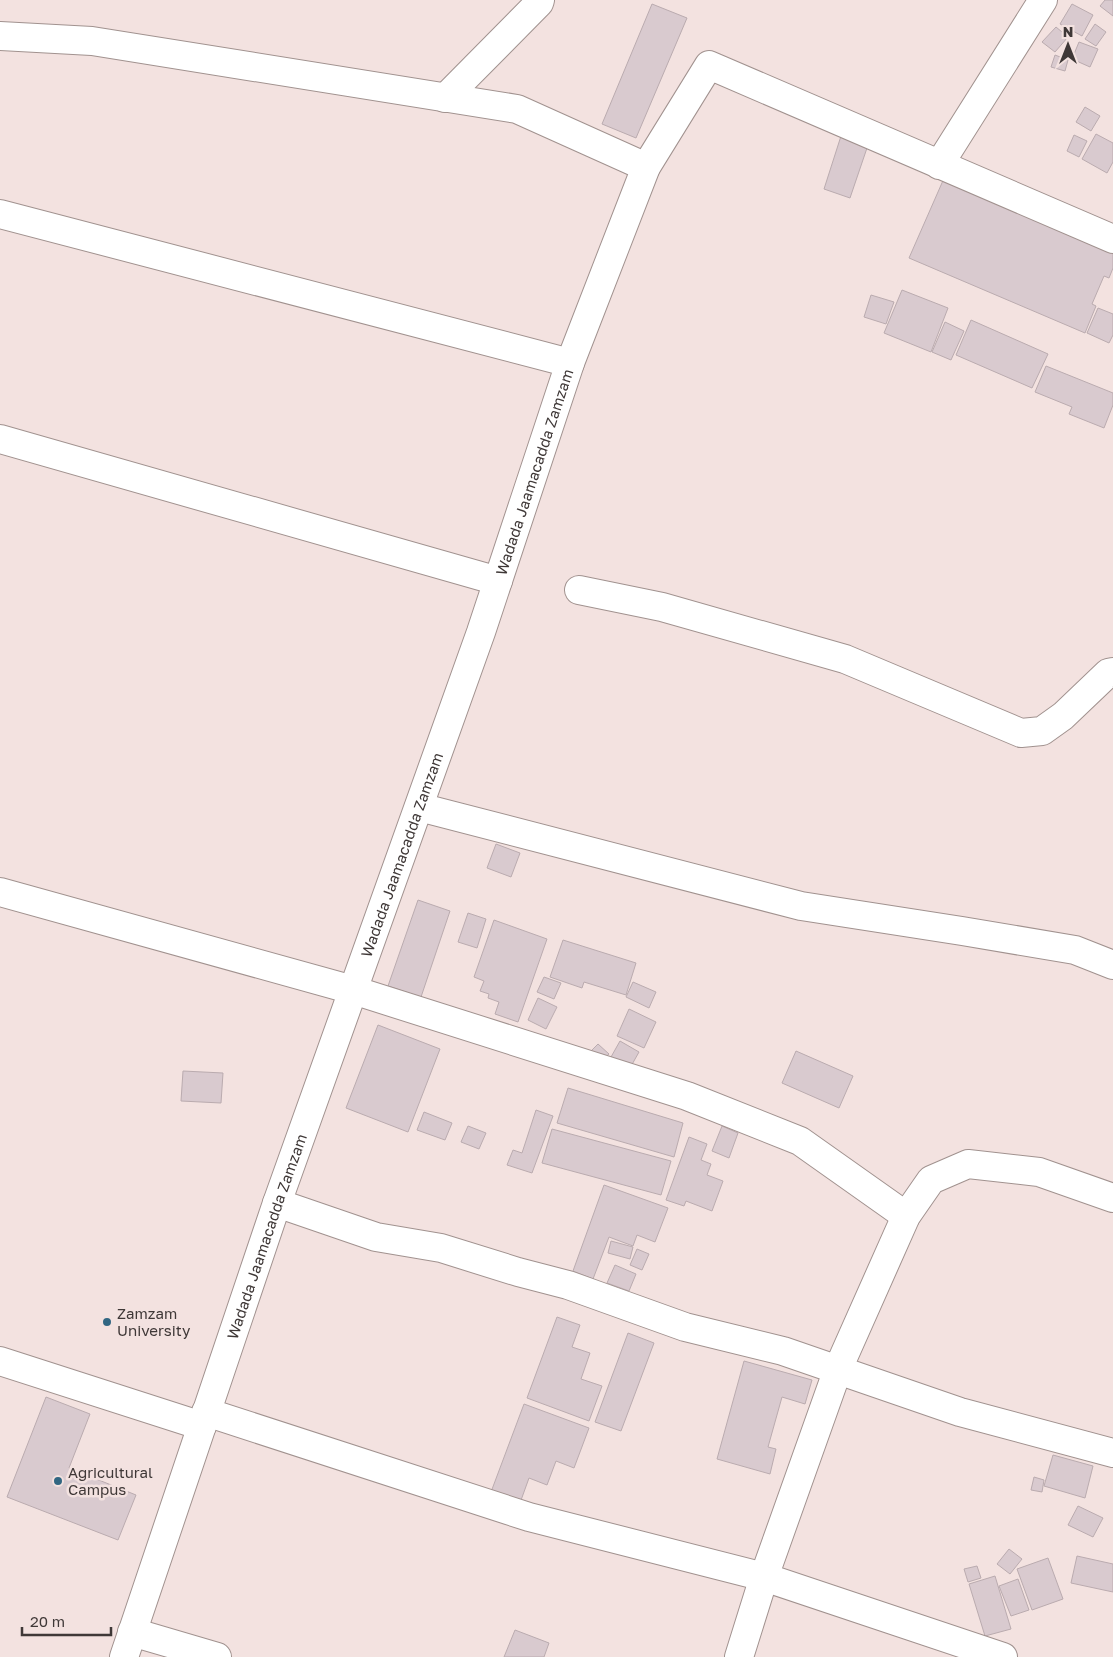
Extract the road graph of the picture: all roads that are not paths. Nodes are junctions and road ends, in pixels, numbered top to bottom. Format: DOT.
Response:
graph roads {
  1 [pos="540,0"];
  2 [pos="1043,0"];
  3 [pos="0,36"];
  4 [pos="445,98"];
  5 [pos="940,164"];
  6 [pos="646,167"];
  7 [pos="0,214"];
  8 [pos="1113,239"];
  9 [pos="570,363"];
  10 [pos="0,439"];
  11 [pos="498,581"];
  12 [pos="579,590"];
  13 [pos="1113,672"];
  14 [pos="419,807"];
  15 [pos="0,892"];
  16 [pos="1113,965"];
  17 [pos="353,990"];
  18 [pos="1113,1198"];
  19 [pos="277,1203"];
  20 [pos="906,1216"];
  21 [pos="0,1361"];
  22 [pos="838,1369"];
  23 [pos="204,1419"];
  24 [pos="1113,1453"];
  25 [pos="764,1577"];
  26 [pos="128,1645"];
  27 [pos="217,1657"];
  28 [pos="739,1657"];
  29 [pos="1003,1657"];
  1 -- 4 [label="street"];
  2 -- 5 [label="street"];
  3 -- 4 [label="street"];
  4 -- 6 [label="street"];
  5 -- 6 [label="street, Wadada Jaamacadda Zamzam"];
  5 -- 8 [label="street"];
  6 -- 9 [label="street, Wadada Jaamacadda Zamzam"];
  7 -- 9 [label="street"];
  9 -- 11 [label="street, Wadada Jaamacadda Zamzam"];
  10 -- 11 [label="street"];
  11 -- 14 [label="street, Wadada Jaamacadda Zamzam"];
  12 -- 13 [label="street"];
  14 -- 16 [label="street"];
  14 -- 17 [label="street, Wadada Jaamacadda Zamzam"];
  15 -- 17 [label="street"];
  17 -- 19 [label="street, Wadada Jaamacadda Zamzam"];
  17 -- 20 [label="street"];
  18 -- 20 [label="street"];
  19 -- 22 [label="street"];
  19 -- 23 [label="street, Wadada Jaamacadda Zamzam"];
  20 -- 22 [label="street"];
  21 -- 23 [label="street"];
  22 -- 24 [label="street"];
  22 -- 25 [label="street"];
  23 -- 25 [label="street"];
  23 -- 26 [label="street, Wadada Jaamacadda Zamzam"];
  25 -- 28 [label="street"];
  25 -- 29 [label="street"];
  26 -- 27 [label="street"];
}
